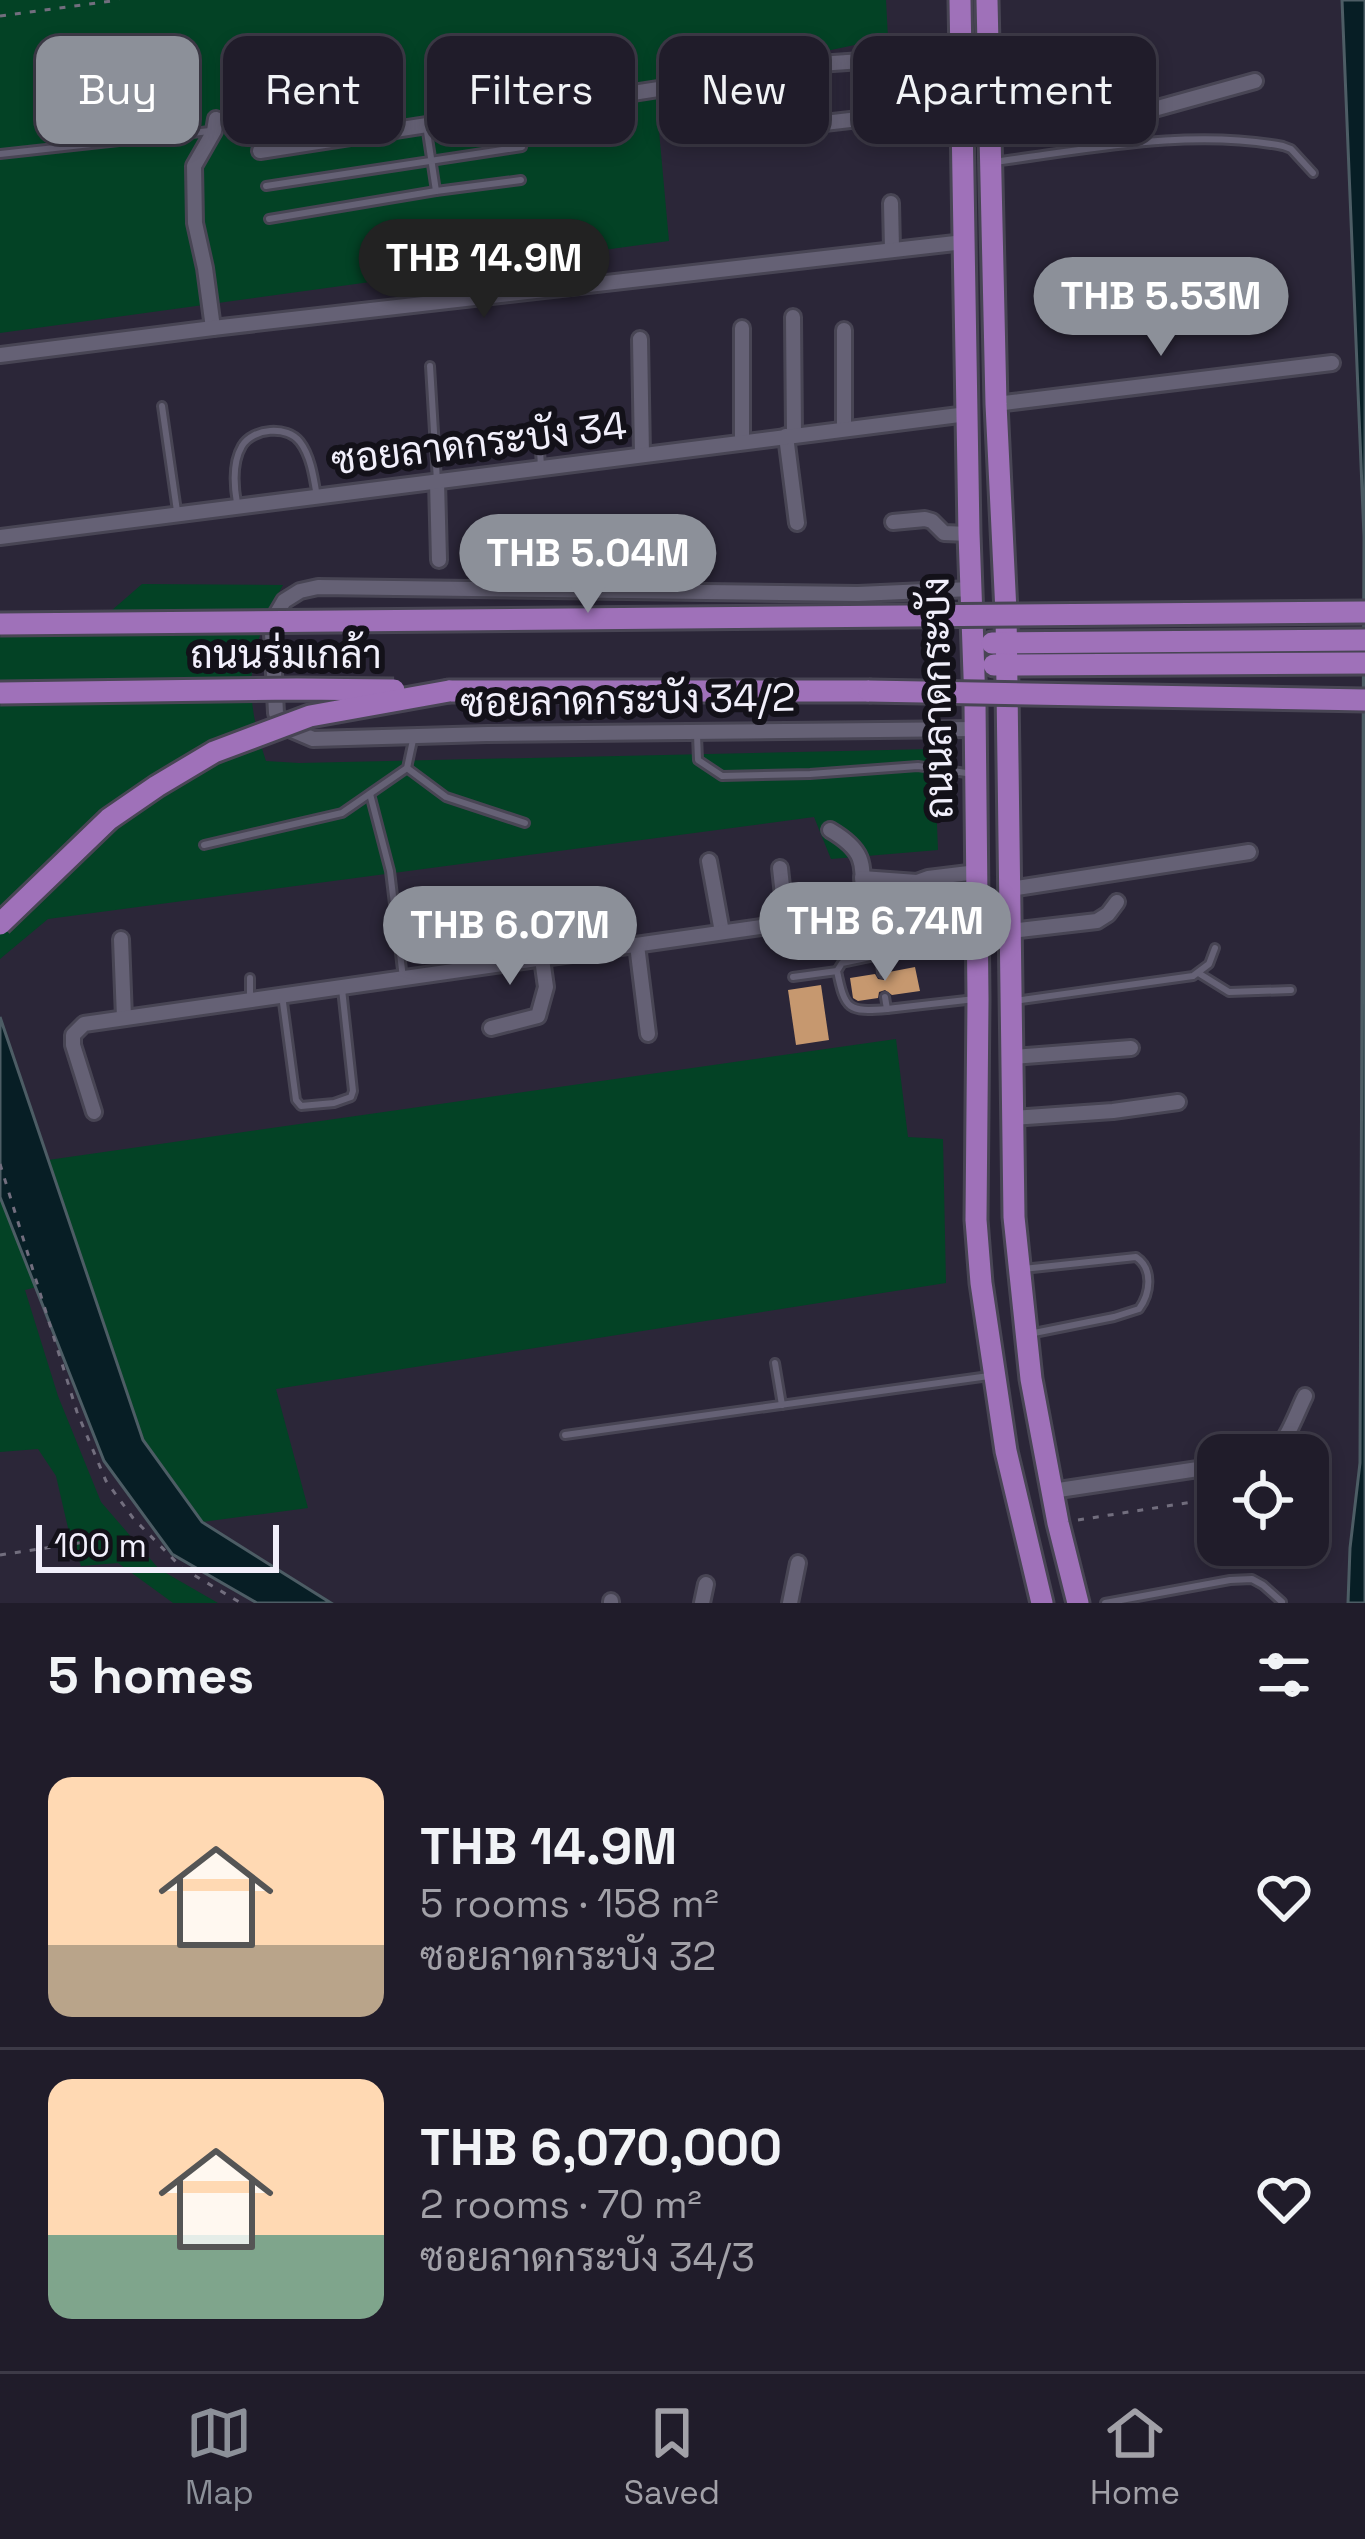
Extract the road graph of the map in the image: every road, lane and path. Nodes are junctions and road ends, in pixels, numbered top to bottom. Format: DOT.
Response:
graph roads {
  1 [pos="119,0"];
  2 [pos="960,0"];
  3 [pos="987,0"];
  4 [pos="0,16"];
  5 [pos="961,36"];
  6 [pos="987,36"];
  7 [pos="853,62"];
  8 [pos="1255,81"];
  9 [pos="1156,108"];
  10 [pos="215,125"];
  11 [pos="426,125"];
  12 [pos="963,144"];
  13 [pos="989,144"];
  14 [pos="522,147"];
  15 [pos="260,151"];
  16 [pos="0,154"];
  17 [pos="432,162"];
  18 [pos="990,162"];
  19 [pos="1313,173"];
  20 [pos="521,180"];
  21 [pos="266,186"];
  22 [pos="436,191"];
  23 [pos="891,202"];
  24 [pos="269,219"];
  25 [pos="964,242"];
  26 [pos="892,249"];
  27 [pos="793,317"];
  28 [pos="213,328"];
  29 [pos="742,328"];
  30 [pos="844,330"];
  31 [pos="640,339"];
  32 [pos="0,355"];
  33 [pos="1332,363"];
  34 [pos="430,366"];
  35 [pos="996,404"];
  36 [pos="162,406"];
  37 [pos="968,415"];
  38 [pos="538,416"];
  39 [pos="844,429"];
  40 [pos="790,436"];
  41 [pos="742,442"];
  42 [pos="642,455"];
  43 [pos="541,468"];
  44 [pos="437,481"];
  45 [pos="317,497"];
  46 [pos="237,507"];
  47 [pos="177,514"];
  48 [pos="893,522"];
  49 [pos="797,523"];
  50 [pos="969,534"];
  51 [pos="0,537"];
  52 [pos="439,560"];
  53 [pos="970,590"];
  54 [pos="1365,612"];
  55 [pos="0,624"];
  56 [pos="1365,640"];
  57 [pos="974,654"];
  58 [pos="1006,654"];
  59 [pos="1365,663"];
  60 [pos="448,691"];
  61 [pos="0,693"];
  62 [pos="1365,700"];
  63 [pos="975,729"];
  64 [pos="697,732"];
  65 [pos="413,736"];
  66 [pos="406,768"];
  67 [pos="976,775"];
  68 [pos="370,794"];
  69 [pos="525,823"];
  70 [pos="830,830"];
  71 [pos="204,845"];
  72 [pos="1250,852"];
  73 [pos="710,861"];
  74 [pos="780,868"];
  75 [pos="976,872"];
  76 [pos="862,878"];
  77 [pos="917,883"];
  78 [pos="1010,889"];
  79 [pos="977,896"];
  80 [pos="1117,902"];
  81 [pos="912,904"];
  82 [pos="861,912"];
  83 [pos="786,923"];
  84 [pos="0,924"];
  85 [pos="1011,931"];
  86 [pos="722,932"];
  87 [pos="977,937"];
  88 [pos="121,939"];
  89 [pos="638,945"];
  90 [pos="1215,948"];
  91 [pos="880,955"];
  92 [pos="542,959"];
  93 [pos="837,971"];
  94 [pos="882,973"];
  95 [pos="1200,974"];
  96 [pos="403,977"];
  97 [pos="793,977"];
  98 [pos="250,978"];
  99 [pos="342,986"];
  100 [pos="1291,990"];
  101 [pos="282,994"];
  102 [pos="886,997"];
  103 [pos="250,999"];
  104 [pos="978,999"];
  105 [pos="1013,1002"];
  106 [pos="887,1010"];
  107 [pos="124,1018"];
  108 [pos="491,1028"];
  109 [pos="648,1034"];
  110 [pos="1131,1048"];
  111 [pos="1013,1058"];
  112 [pos="1178,1102"];
  113 [pos="94,1112"];
  114 [pos="1013,1118"];
  115 [pos="0,1164"];
  116 [pos="1014,1217"];
  117 [pos="976,1220"];
  118 [pos="1020,1270"];
  119 [pos="1027,1335"];
  120 [pos="775,1363"];
  121 [pos="994,1376"];
  122 [pos="1305,1396"];
  123 [pos="782,1405"];
  124 [pos="1287,1434"];
  125 [pos="565,1435"];
  126 [pos="1197,1469"];
  127 [pos="1052,1491"];
  128 [pos="1197,1501"];
  129 [pos="1058,1523"];
  130 [pos="92,1541"];
  131 [pos="0,1555"];
  132 [pos="798,1563"];
  133 [pos="706,1584"];
  134 [pos="1039,1602"];
  135 [pos="1282,1602"];
  136 [pos="241,1603"];
  137 [pos="702,1603"];
  138 [pos="790,1603"];
  139 [pos="1078,1603"];
  140 [pos="1105,1603"];
  1 -- 4 [label="path"];
  2 -- 5 [label="main road, ถนนลาดกระบัง"];
  3 -- 6 [label="main road, ถนนลาดกระบัง"];
  7 -- 11 [label="street"];
  8 -- 9 [label="street"];
  10 -- 16 [label="lane"];
  10 -- 28 [label="street"];
  11 -- 15 [label="street"];
  11 -- 17 [label="lane"];
  12 -- 25 [label="main road, ถนนลาดกระบัง"];
  13 -- 18 [label="main road, ถนนลาดกระบัง"];
  14 -- 17 [label="lane"];
  17 -- 21 [label="lane"];
  17 -- 22 [label="lane"];
  18 -- 19 [label="lane"];
  18 -- 35 [label="main road, ถนนลาดกระบัง"];
  20 -- 22 [label="lane"];
  22 -- 24 [label="lane"];
  23 -- 26 [label="street"];
  25 -- 26 [label="street"];
  25 -- 37 [label="main road, ถนนลาดกระบัง"];
  26 -- 28 [label="street"];
  27 -- 40 [label="street"];
  28 -- 32 [label="street"];
  29 -- 41 [label="street"];
  30 -- 39 [label="street"];
  31 -- 42 [label="street"];
  33 -- 35 [label="street"];
  34 -- 44 [label="lane"];
  35 -- 58 [label="main road, ถนนลาดกระบัง"];
  36 -- 47 [label="lane"];
  37 -- 39 [label="street, ซอยลาดกระบัง 34"];
  37 -- 50 [label="main road, ถนนลาดกระบัง"];
  38 -- 43 [label="lane"];
  39 -- 40 [label="street, ซอยลาดกระบัง 34"];
  40 -- 41 [label="street, ซอยลาดกระบัง 34"];
  40 -- 49 [label="street"];
  41 -- 42 [label="street, ซอยลาดกระบัง 34"];
  42 -- 43 [label="street, ซอยลาดกระบัง 34"];
  43 -- 44 [label="street, ซอยลาดกระบัง 34"];
  44 -- 45 [label="street, ซอยลาดกระบัง 34"];
  44 -- 52 [label="street"];
  45 -- 46 [label="street, ซอยลาดกระบัง 34"];
  45 -- 46 [label="lane"];
  46 -- 47 [label="street, ซอยลาดกระบัง 34"];
  47 -- 51 [label="street, ซอยลาดกระบัง 34"];
  48 -- 50 [label="street"];
  50 -- 53 [label="main road, ถนนลาดกระบัง"];
  53 -- 57 [label="main road, ถนนลาดกระบัง"];
  53 -- 65 [label="street, ซอยลาดกระบัง 34/2"];
  54 -- 55 [label="main road, ถนนร่มเกล้า, bridge"];
  56 -- 58 [label="main road"];
  57 -- 58 [label="main road"];
  57 -- 63 [label="main road, ถนนลาดกระบัง"];
  58 -- 59 [label="main road"];
  58 -- 78 [label="main road, ถนนลาดกระบัง"];
  60 -- 61 [label="main road, ถนนร่มเกล้า, bridge"];
  60 -- 62 [label="main road, ถนนร่มเกล้า, bridge"];
  60 -- 84 [label="main road, bridge"];
  63 -- 64 [label="street, ซอยลาดกระบัง 34/2"];
  63 -- 67 [label="main road, ถนนลาดกระบัง"];
  64 -- 65 [label="street, ซอยลาดกระบัง 34/2"];
  64 -- 67 [label="lane"];
  65 -- 66 [label="lane"];
  66 -- 68 [label="lane"];
  66 -- 69 [label="lane"];
  67 -- 75 [label="main road, ถนนลาดกระบัง"];
  68 -- 71 [label="lane"];
  68 -- 96 [label="lane"];
  70 -- 76 [label="street"];
  72 -- 78 [label="street"];
  73 -- 86 [label="street"];
  74 -- 83 [label="street"];
  75 -- 77 [label="street"];
  75 -- 79 [label="main road, ถนนลาดกระบัง"];
  76 -- 77 [label="street"];
  76 -- 82 [label="street"];
  77 -- 81 [label="street"];
  78 -- 85 [label="main road, ถนนลาดกระบัง"];
  79 -- 81 [label="street"];
  79 -- 87 [label="main road, ถนนลาดกระบัง"];
  80 -- 85 [label="street"];
  81 -- 82 [label="street"];
  82 -- 83 [label="street"];
  83 -- 86 [label="street"];
  85 -- 105 [label="main road, ถนนลาดกระบัง"];
  86 -- 89 [label="street"];
  87 -- 91 [label="lane"];
  87 -- 104 [label="main road, ถนนลาดกระบัง"];
  88 -- 107 [label="street"];
  89 -- 92 [label="street"];
  89 -- 109 [label="street"];
  90 -- 95 [label="lane"];
  91 -- 93 [label="lane"];
  91 -- 94 [label="lane"];
  92 -- 96 [label="street"];
  92 -- 108 [label="street"];
  93 -- 97 [label="lane"];
  93 -- 106 [label="lane"];
  95 -- 100 [label="lane"];
  95 -- 105 [label="lane"];
  96 -- 99 [label="street"];
  98 -- 103 [label="lane"];
  99 -- 101 [label="street"];
  99 -- 101 [label="lane"];
  101 -- 103 [label="street"];
  102 -- 106 [label="lane"];
  103 -- 107 [label="street"];
  104 -- 106 [label="lane"];
  104 -- 117 [label="main road, ถนนลาดกระบัง"];
  105 -- 111 [label="main road, ถนนลาดกระบัง"];
  107 -- 113 [label="street"];
  110 -- 111 [label="street"];
  111 -- 114 [label="main road, ถนนลาดกระบัง"];
  112 -- 114 [label="street"];
  114 -- 116 [label="main road, ถนนลาดกระบัง"];
  115 -- 136 [label="path"];
  116 -- 117 [label="main road"];
  116 -- 118 [label="main road, ถนนลาดกระบัง"];
  117 -- 121 [label="main road, ถนนลาดกระบัง"];
  118 -- 119 [label="main road, ถนนลาดกระบัง"];
  118 -- 119 [label="lane"];
  119 -- 127 [label="main road, ถนนลาดกระบัง"];
  120 -- 123 [label="lane"];
  121 -- 123 [label="lane"];
  121 -- 134 [label="main road, ถนนลาดกระบัง"];
  122 -- 124 [label="street"];
  123 -- 125 [label="lane"];
  126 -- 127 [label="street"];
  127 -- 129 [label="main road, ถนนลาดกระบัง"];
  128 -- 129 [label="path"];
  129 -- 139 [label="main road, ถนนลาดกระบัง"];
  130 -- 131 [label="path"];
  132 -- 138 [label="street"];
  133 -- 137 [label="street"];
  135 -- 140 [label="lane"];
}
